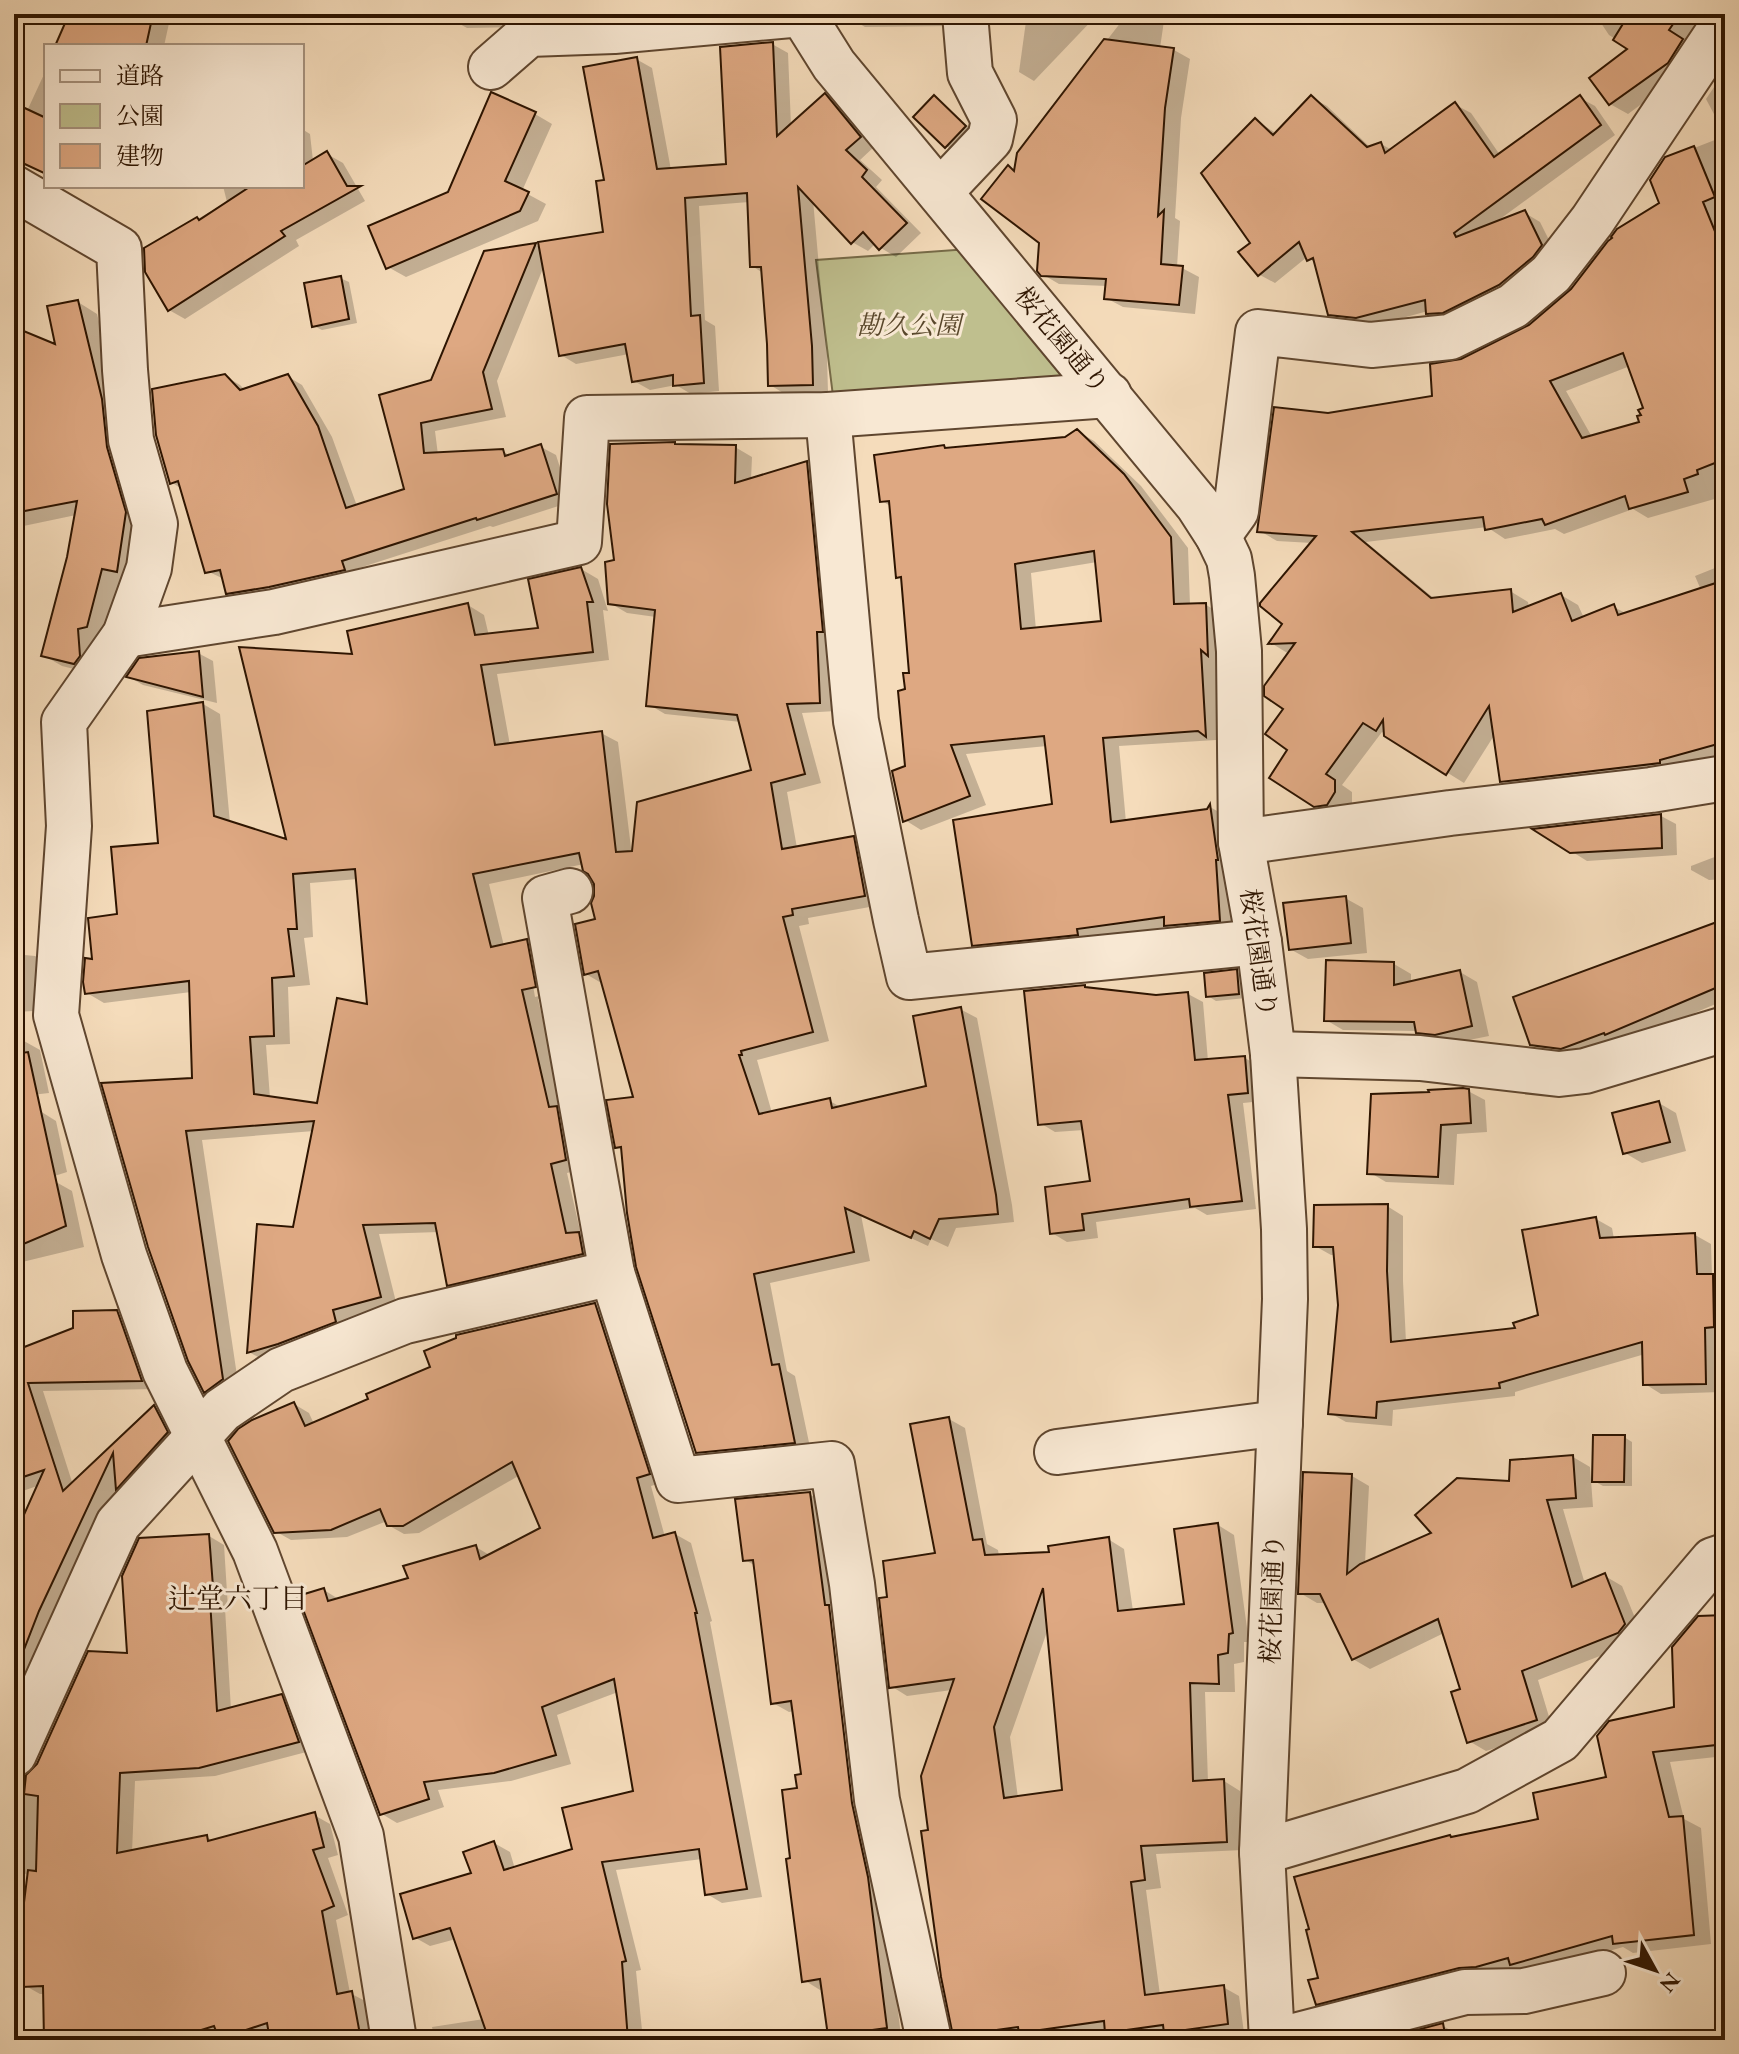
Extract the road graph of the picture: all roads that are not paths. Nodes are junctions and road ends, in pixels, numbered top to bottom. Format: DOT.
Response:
graph roads {
  1 [pos="802,14"];
  2 [pos="965,14"];
  3 [pos="1725,22"];
  4 [pos="491,67"];
  5 [pos="14,188"];
  6 [pos="940,192"];
  7 [pos="1109,395"];
  8 [pos="828,415"];
  9 [pos="1218,536"];
  10 [pos="125,635"];
  11 [pos="1725,778"];
  12 [pos="1241,842"];
  13 [pos="570,891"];
  14 [pos="1259,942"];
  15 [pos="1725,1029"];
  16 [pos="1273,1054"];
  17 [pos="612,1273"];
  18 [pos="1280,1423"];
  19 [pos="197,1438"];
  20 [pos="1057,1452"];
  21 [pos="1725,1556"];
  22 [pos="14,1754"];
  23 [pos="1262,1852"];
  24 [pos="1603,1973"];
  25 [pos="394,2040"];
  26 [pos="929,2040"];
  27 [pos="1272,2040"];
  28 [pos="1279,2040"];
  1 -- 4 [label="street"];
  1 -- 6 [label="street, 桜花園通り"];
  2 -- 6 [label="street"];
  3 -- 9 [label="street"];
  5 -- 10 [label="street"];
  6 -- 7 [label="street, 桜花園通り"];
  7 -- 8 [label="street"];
  7 -- 9 [label="street, 桜花園通り"];
  8 -- 10 [label="street"];
  8 -- 14 [label="street"];
  9 -- 12 [label="street, 桜花園通り"];
  10 -- 19 [label="street"];
  11 -- 12 [label="street"];
  12 -- 14 [label="street, 桜花園通り"];
  13 -- 17 [label="street"];
  14 -- 16 [label="street, 桜花園通り"];
  15 -- 16 [label="street"];
  16 -- 18 [label="street, 桜花園通り"];
  17 -- 19 [label="street"];
  17 -- 26 [label="street"];
  18 -- 20 [label="street"];
  18 -- 23 [label="street, 桜花園通り"];
  19 -- 22 [label="street"];
  19 -- 25 [label="street"];
  21 -- 23 [label="street"];
  23 -- 27 [label="street, 桜花園通り"];
  24 -- 28 [label="street"];
}
